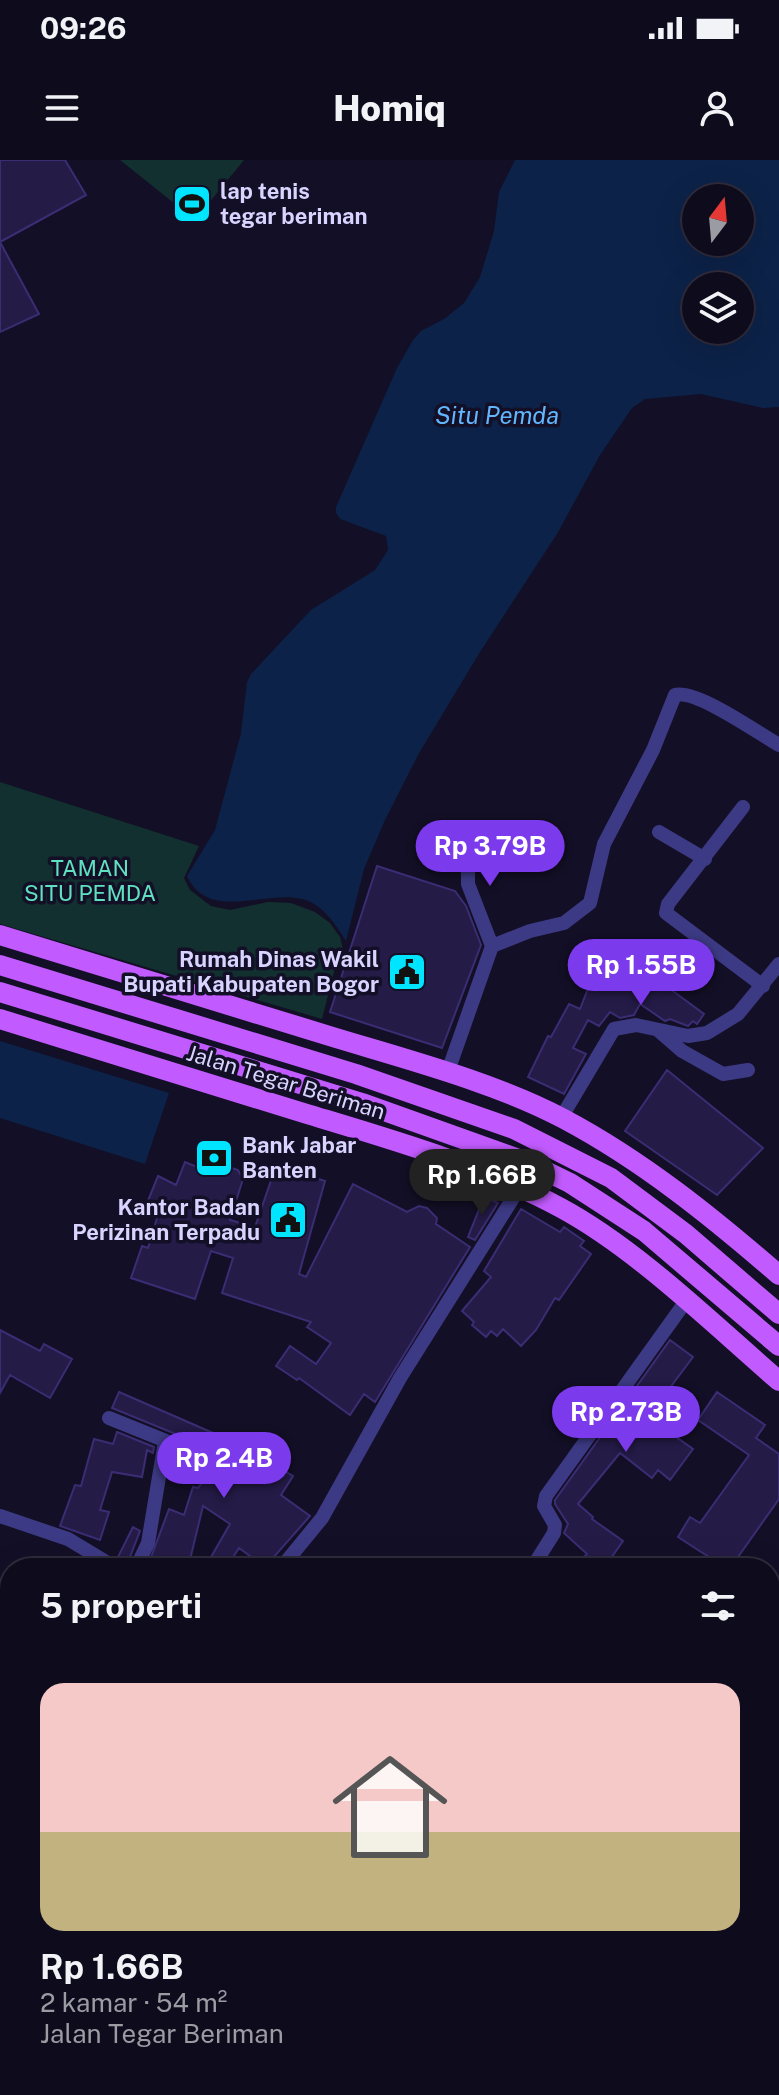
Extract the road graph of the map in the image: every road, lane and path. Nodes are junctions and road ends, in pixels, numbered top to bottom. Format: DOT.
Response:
graph roads {
  1 [pos="779,745"];
  2 [pos="743,807"];
  3 [pos="492,829"];
  4 [pos="659,832"];
  5 [pos="705,859"];
  6 [pos="0,935"];
  7 [pos="492,946"];
  8 [pos="779,964"];
  9 [pos="0,965"];
  10 [pos="763,986"];
  11 [pos="0,992"];
  12 [pos="116,1001"];
  13 [pos="0,1019"];
  14 [pos="109,1026"];
  15 [pos="658,1031"];
  16 [pos="365,1047"];
  17 [pos="748,1070"];
  18 [pos="356,1074"];
  19 [pos="447,1074"];
  20 [pos="561,1118"];
  21 [pos="520,1187"];
  22 [pos="779,1275"];
  23 [pos="686,1301"];
  24 [pos="779,1314"];
  25 [pos="779,1346"];
  26 [pos="779,1381"];
  27 [pos="109,1418"];
  28 [pos="165,1441"];
  29 [pos="223,1464"];
  30 [pos="0,1516"];
  31 [pos="99,1558"];
  32 [pos="141,1558"];
  33 [pos="289,1558"];
  34 [pos="538,1558"];
  1 -- 7 [label="street"];
  2 -- 5 [label="street"];
  3 -- 7 [label="street"];
  4 -- 5 [label="street"];
  5 -- 10 [label="street"];
  6 -- 16 [label="main road"];
  7 -- 19 [label="street"];
  8 -- 10 [label="street"];
  9 -- 12 [label="main road, Jalan Tegar Beriman"];
  10 -- 15 [label="street"];
  11 -- 14 [label="main road, Jalan Tegar Beriman"];
  12 -- 14 [label="main road"];
  12 -- 18 [label="main road, Jalan Tegar Beriman"];
  13 -- 21 [label="main road, Jalan Tegar Beriman"];
  14 -- 25 [label="main road, Jalan Tegar Beriman"];
  15 -- 17 [label="street"];
  15 -- 20 [label="street"];
  16 -- 18 [label="main road"];
  16 -- 19 [label="main road"];
  18 -- 24 [label="main road, Jalan Tegar Beriman"];
  19 -- 20 [label="main road"];
  20 -- 22 [label="main road"];
  21 -- 23 [label="main road, Jalan Tegar Beriman"];
  21 -- 33 [label="street"];
  23 -- 26 [label="main road, Jalan Tegar Beriman"];
  23 -- 34 [label="street"];
  27 -- 28 [label="street"];
  28 -- 29 [label="street"];
  28 -- 32 [label="street"];
  30 -- 31 [label="street"];
}
